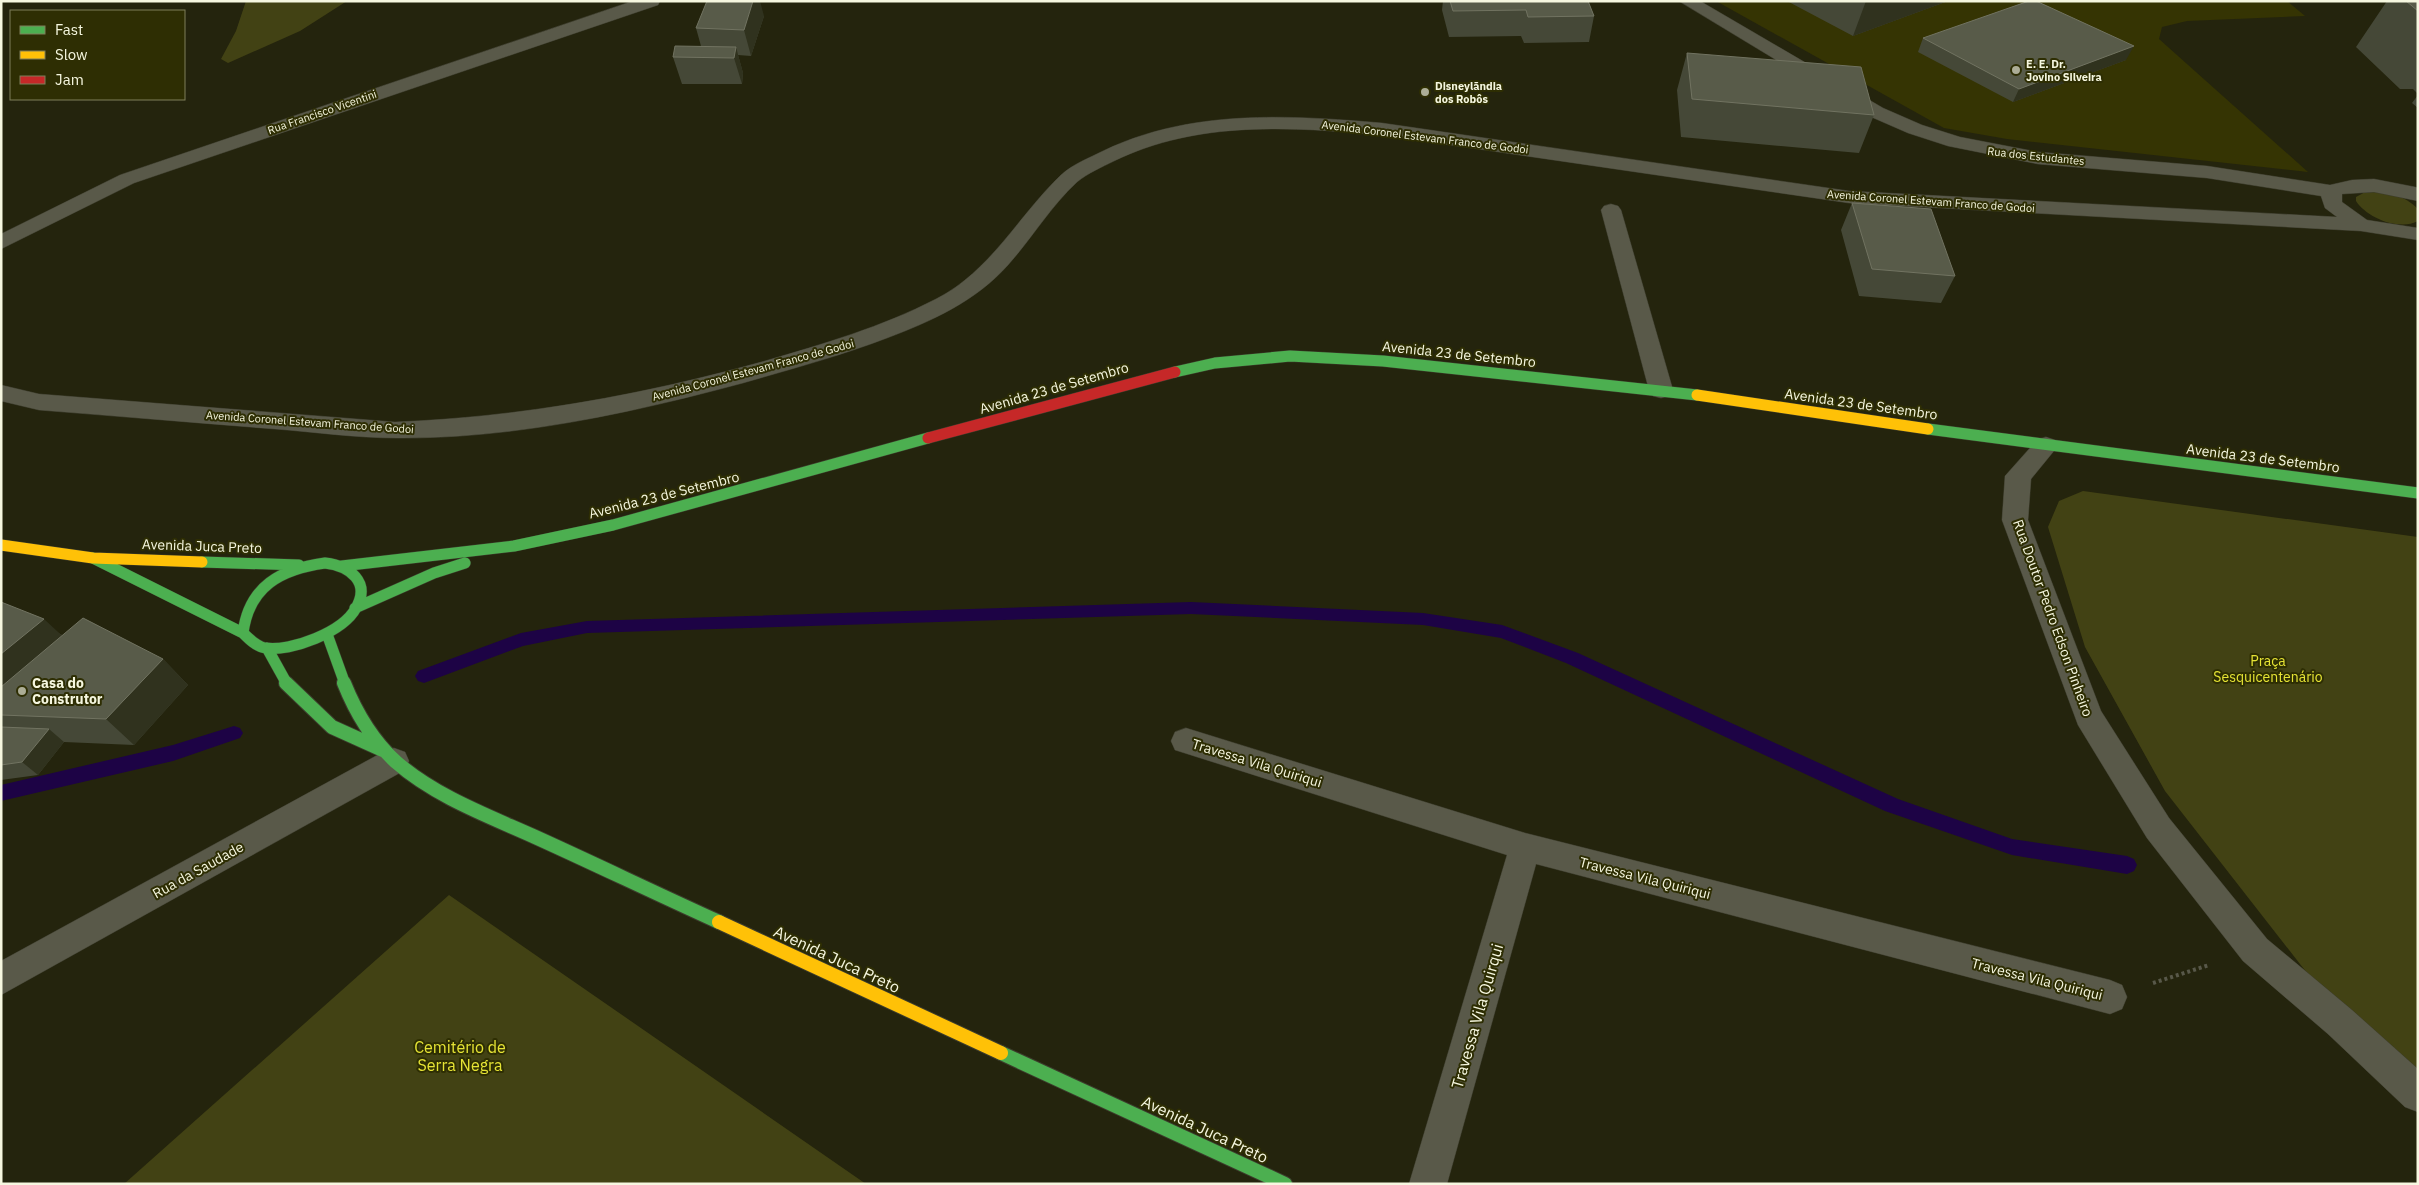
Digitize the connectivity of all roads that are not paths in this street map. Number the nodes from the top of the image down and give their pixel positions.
1 (652, 1) edge
2 (1687, 1) edge
3 (2331, 191) junction
4 (2413, 192) edge
5 (1611, 210) dead end
6 (2361, 226) junction
7 (2418, 234) edge
8 (1, 243) edge
9 (1660, 390) junction
10 (1, 393) edge
11 (2046, 446) junction
12 (2418, 493) edge
13 (1, 545) edge
14 (514, 546) junction
15 (93, 558) junction
16 (310, 565) junction
17 (342, 566) junction
18 (355, 608) junction
19 (243, 634) junction
20 (327, 634) junction
21 (267, 648) junction
22 (1186, 741) dead end
23 (389, 755) junction
24 (1525, 848) junction
25 (1, 979) edge
26 (2110, 998) road end
27 (2418, 1094) edge
28 (1285, 1184) edge
29 (1428, 1184) edge

1 - 8 street, Rua Francisco Vicentini
2 - 3 street, Rua dos Estudantes
3 - 4 street
3 - 6 street
5 - 9 street
6 - 7 street, Avenida Coronel Estevam Franco de Godoi
6 - 10 street, Avenida Coronel Estevam Franco de Godoi
9 - 11 street, Avenida 23 de Setembro
9 - 14 street, Avenida 23 de Setembro
11 - 12 street, Avenida 23 de Setembro
11 - 27 street, Rua Doutor Pedro Edson Pinheiro
13 - 15 street, Avenida Juca Preto
14 - 17 street, Avenida 23 de Setembro
14 - 18 street, Avenida 23 de Setembro
15 - 16 street, Avenida Juca Preto
15 - 19 street, Avenida Juca Preto
16 - 17 street
16 - 19 street
17 - 18 street
18 - 20 street
19 - 21 street
20 - 21 street
20 - 23 street, Avenida Juca Preto
21 - 23 street, Avenida Juca Preto
22 - 24 street, Travessa Vila Quiriqui
23 - 25 street, Rua da Saudade
23 - 28 street, Avenida Juca Preto
24 - 26 street, Travessa Vila Quiriqui
24 - 29 street, Travessa Vila Quirqui

